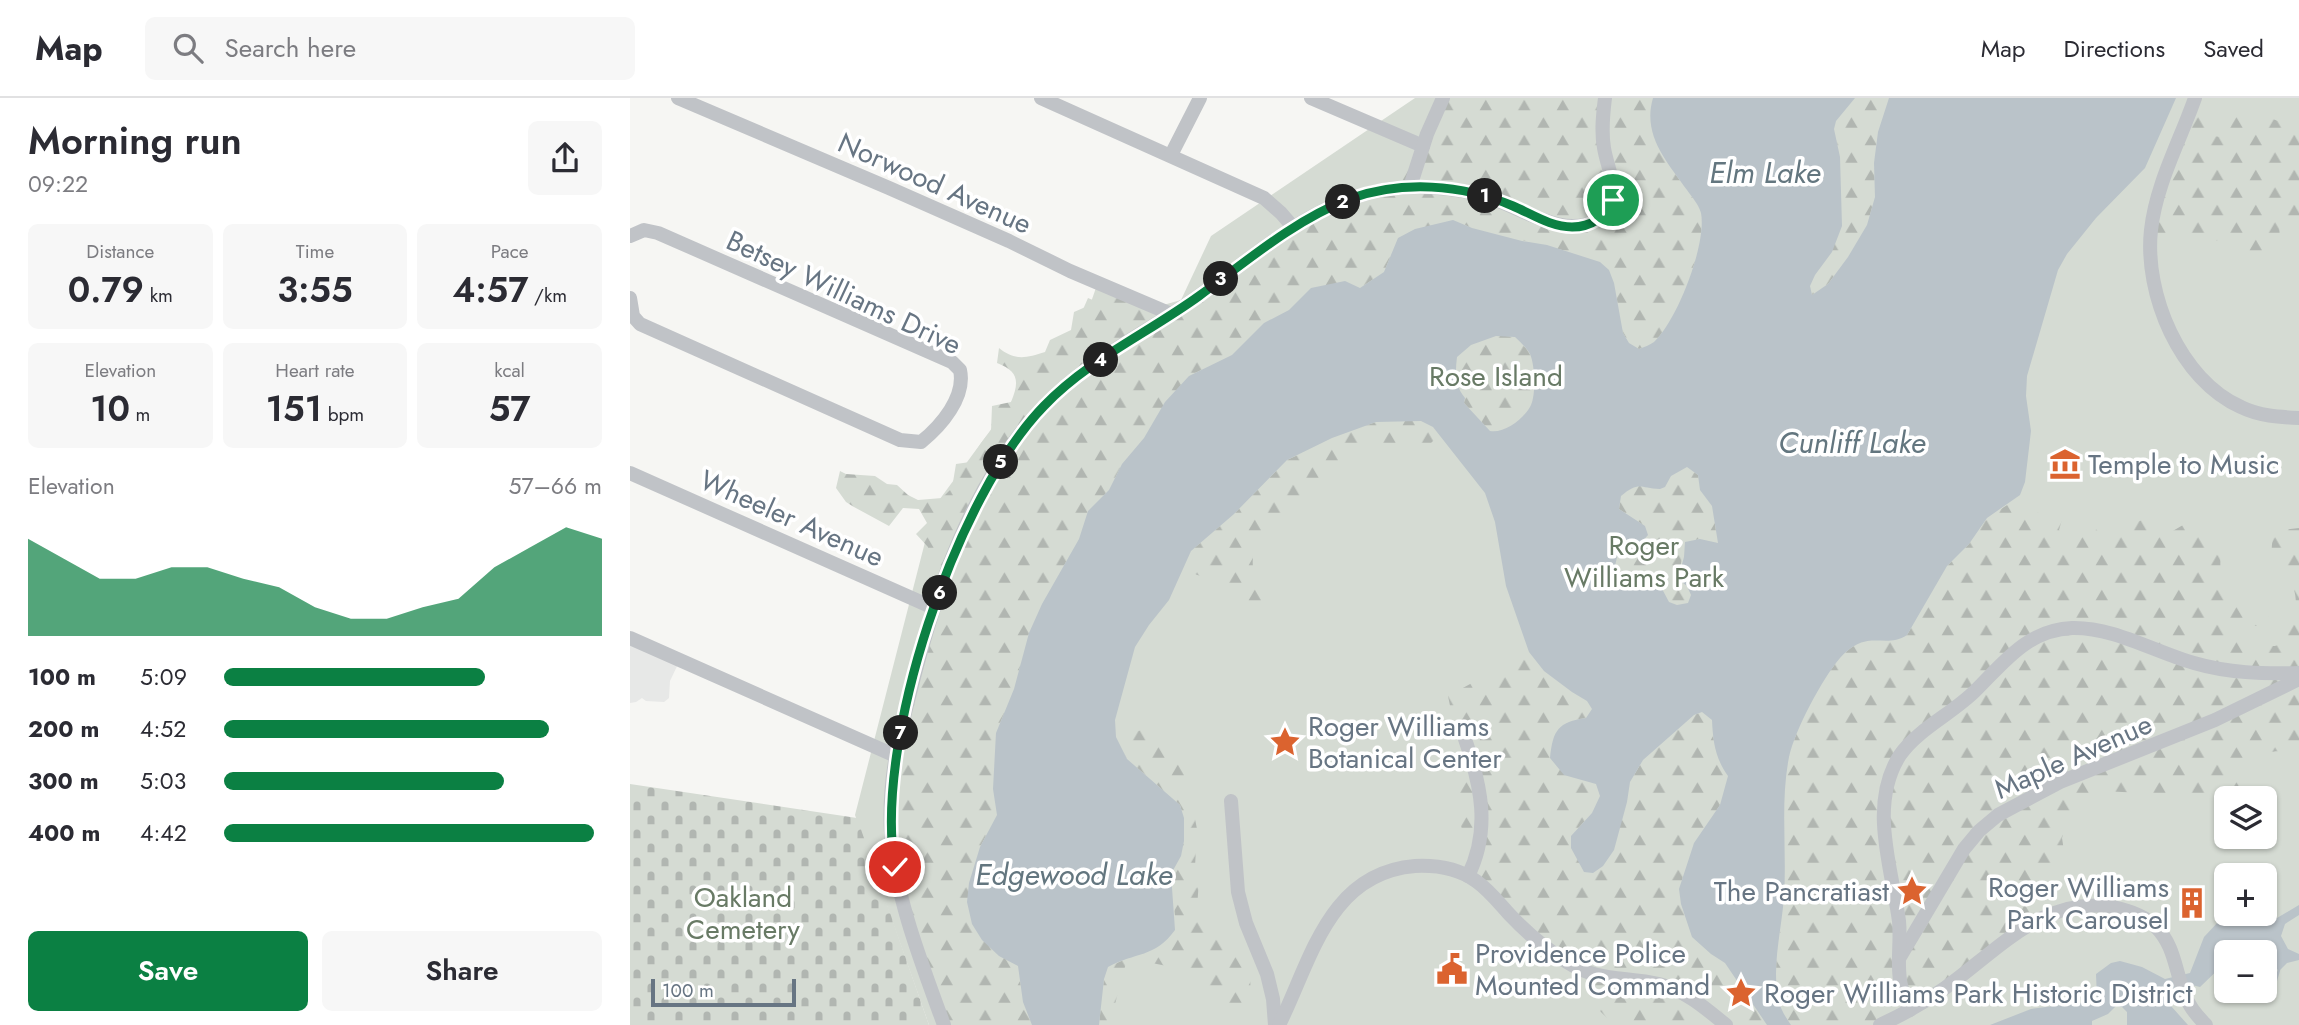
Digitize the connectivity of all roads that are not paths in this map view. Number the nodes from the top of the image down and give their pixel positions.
1 (678, 98) edge
2 (1041, 98) edge
3 (1199, 98) edge
4 (1311, 98) edge
5 (1443, 98) edge
6 (1605, 98) edge
7 (2195, 98) edge
8 (1423, 146) junction
9 (1171, 155) junction
10 (1410, 187) junction
11 (1293, 228) junction
12 (630, 236) edge
13 (630, 298) edge
14 (1171, 314) junction
15 (2299, 418) edge
16 (630, 473) edge
17 (934, 608) junction
18 (630, 638) edge
19 (2299, 673) edge
20 (2299, 679) edge
21 (1465, 739) dead end
22 (896, 756) junction
23 (1231, 801) dead end
24 (1468, 876) junction
25 (1899, 958) junction
26 (1910, 1010) junction
27 (944, 1025) edge
28 (1277, 1025) edge
29 (1726, 1025) edge
30 (1880, 1025) edge
31 (2206, 1025) edge

1 - 14 street, Norwood Avenue
2 - 9 street
3 - 9 street
4 - 8 street
5 - 8 street
6 - 10 street
7 - 15 street
8 - 10 street
9 - 11 street
10 - 11 street
11 - 14 street
12 - 13 street, Betsey Williams Drive
14 - 17 street
16 - 17 street, Wheeler Avenue
17 - 22 street
18 - 22 street
19 - 25 street
20 - 25 street, Maple Avenue
21 - 24 street
22 - 27 street
23 - 28 street
24 - 28 street
24 - 29 street
25 - 26 street
26 - 30 street
26 - 31 street

